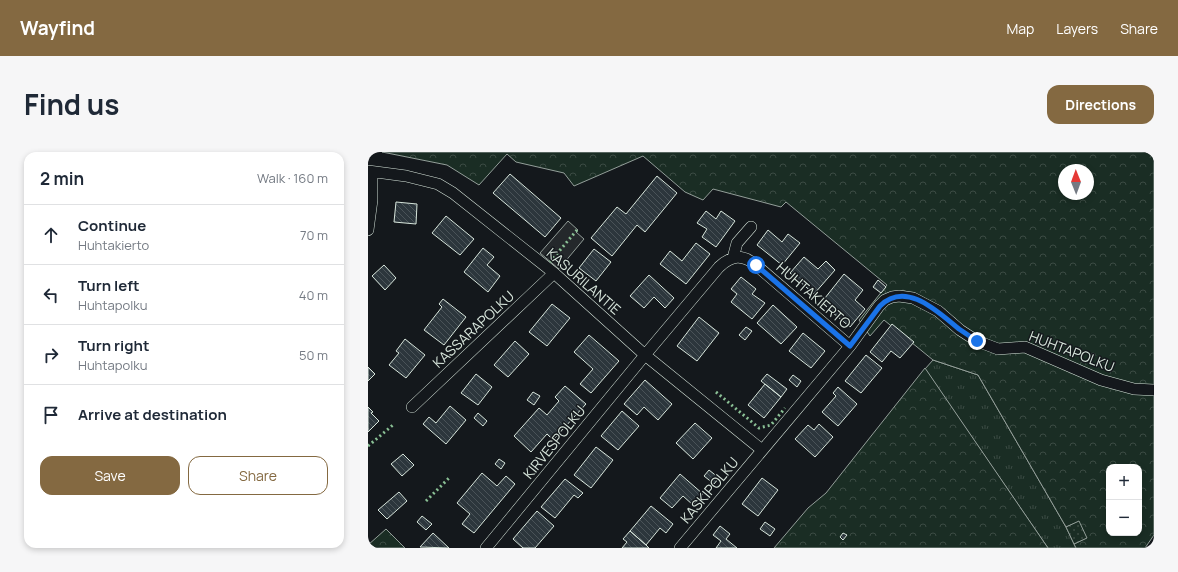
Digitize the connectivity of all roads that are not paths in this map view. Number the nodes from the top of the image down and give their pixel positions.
1 (370, 171) edge
2 (751, 227) dead end
3 (368, 230) edge
4 (733, 258) junction
5 (554, 273) junction
6 (850, 346) junction
7 (645, 354) junction
8 (1154, 390) edge
9 (412, 407) dead end
10 (762, 450) junction
11 (486, 548) edge
12 (680, 548) edge

1 - 3 street
1 - 5 street, KASURILANTIE
2 - 4 street
4 - 6 street, HUHTAKIERTO
4 - 7 street
5 - 7 street, KASURILANTIE
5 - 9 street, KASSARAPOLKU
6 - 8 street, HUHTAPOLKU
6 - 10 street, HUHTAKIERTO
7 - 10 street, KASURILANTIE
7 - 11 street, KIRVESPOLKU
10 - 12 street, KASKIPOLKU

